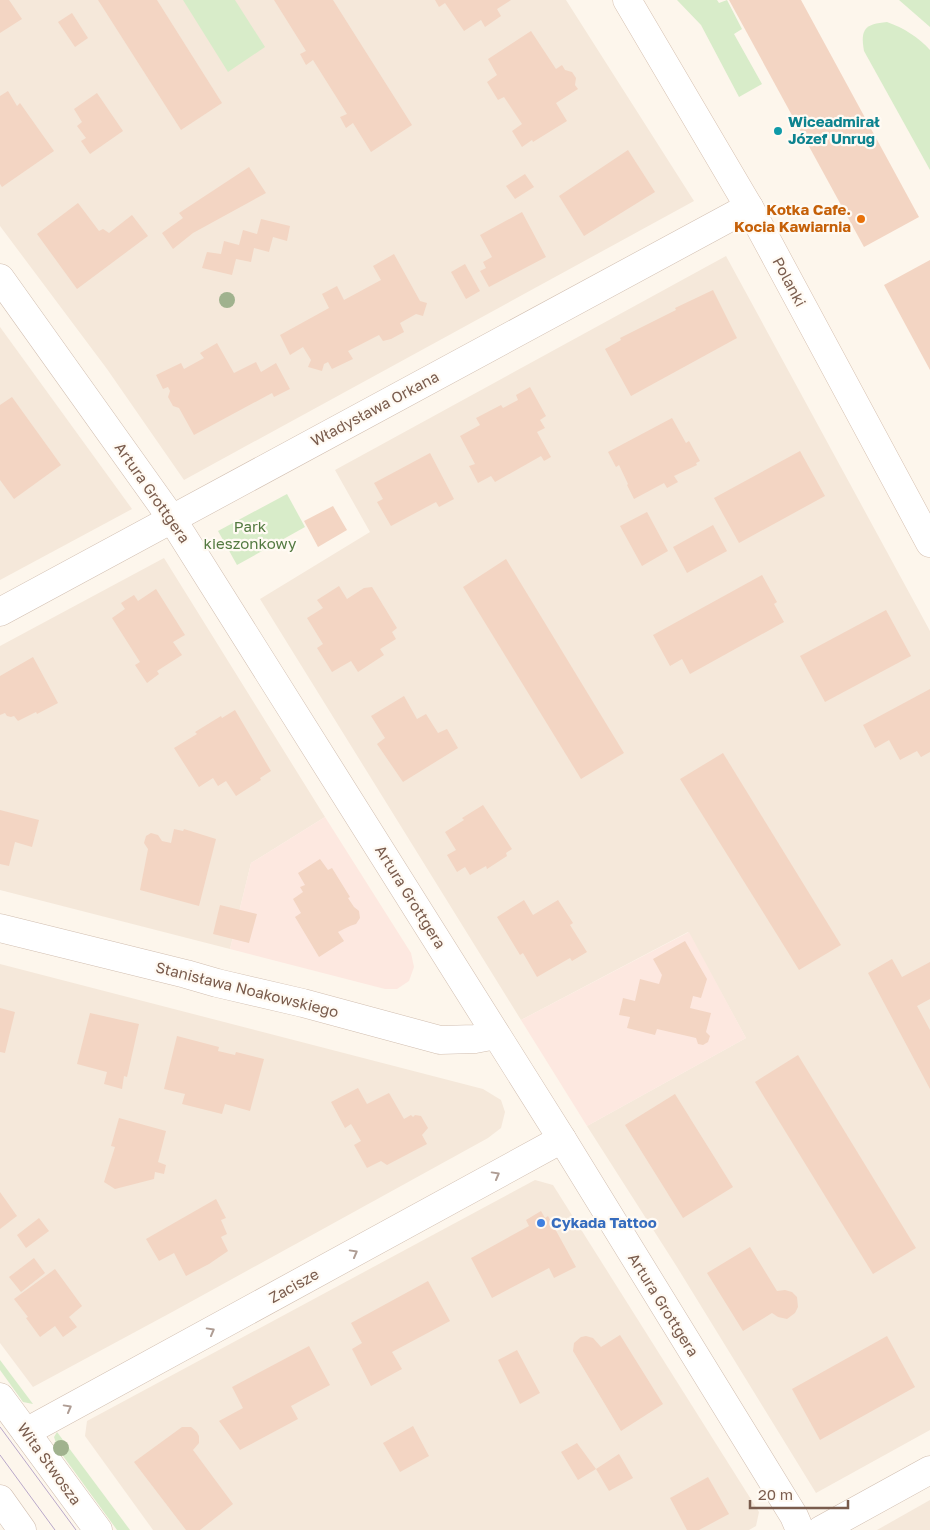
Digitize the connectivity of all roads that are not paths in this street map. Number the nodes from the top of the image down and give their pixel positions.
1 (627, 0) edge
2 (749, 208) junction
3 (0, 278) edge
4 (172, 519) junction
5 (930, 543) edge
6 (0, 612) edge
7 (0, 928) edge
8 (496, 1035) junction
9 (562, 1140) junction
10 (0, 1397) edge
11 (26, 1432) junction
12 (930, 1470) edge
13 (0, 1499) edge
14 (22, 1530) edge
15 (98, 1530) edge
16 (800, 1530) edge
17 (821, 1530) edge

1 - 2 street, Polanki
2 - 4 street, Władysława Orkana
2 - 5 street, Polanki
3 - 4 street, Artura Grottgera
4 - 6 street, Władysława Orkana
4 - 8 street, Artura Grottgera
7 - 8 street, Stanisława Noakowskiego
8 - 9 street, Artura Grottgera
11 -> 9 street, Zacisze
9 - 16 street, Artura Grottgera
10 - 11 street, Wita Stwosza
11 - 15 street, Wita Stwosza
12 - 17 street
13 - 14 street

